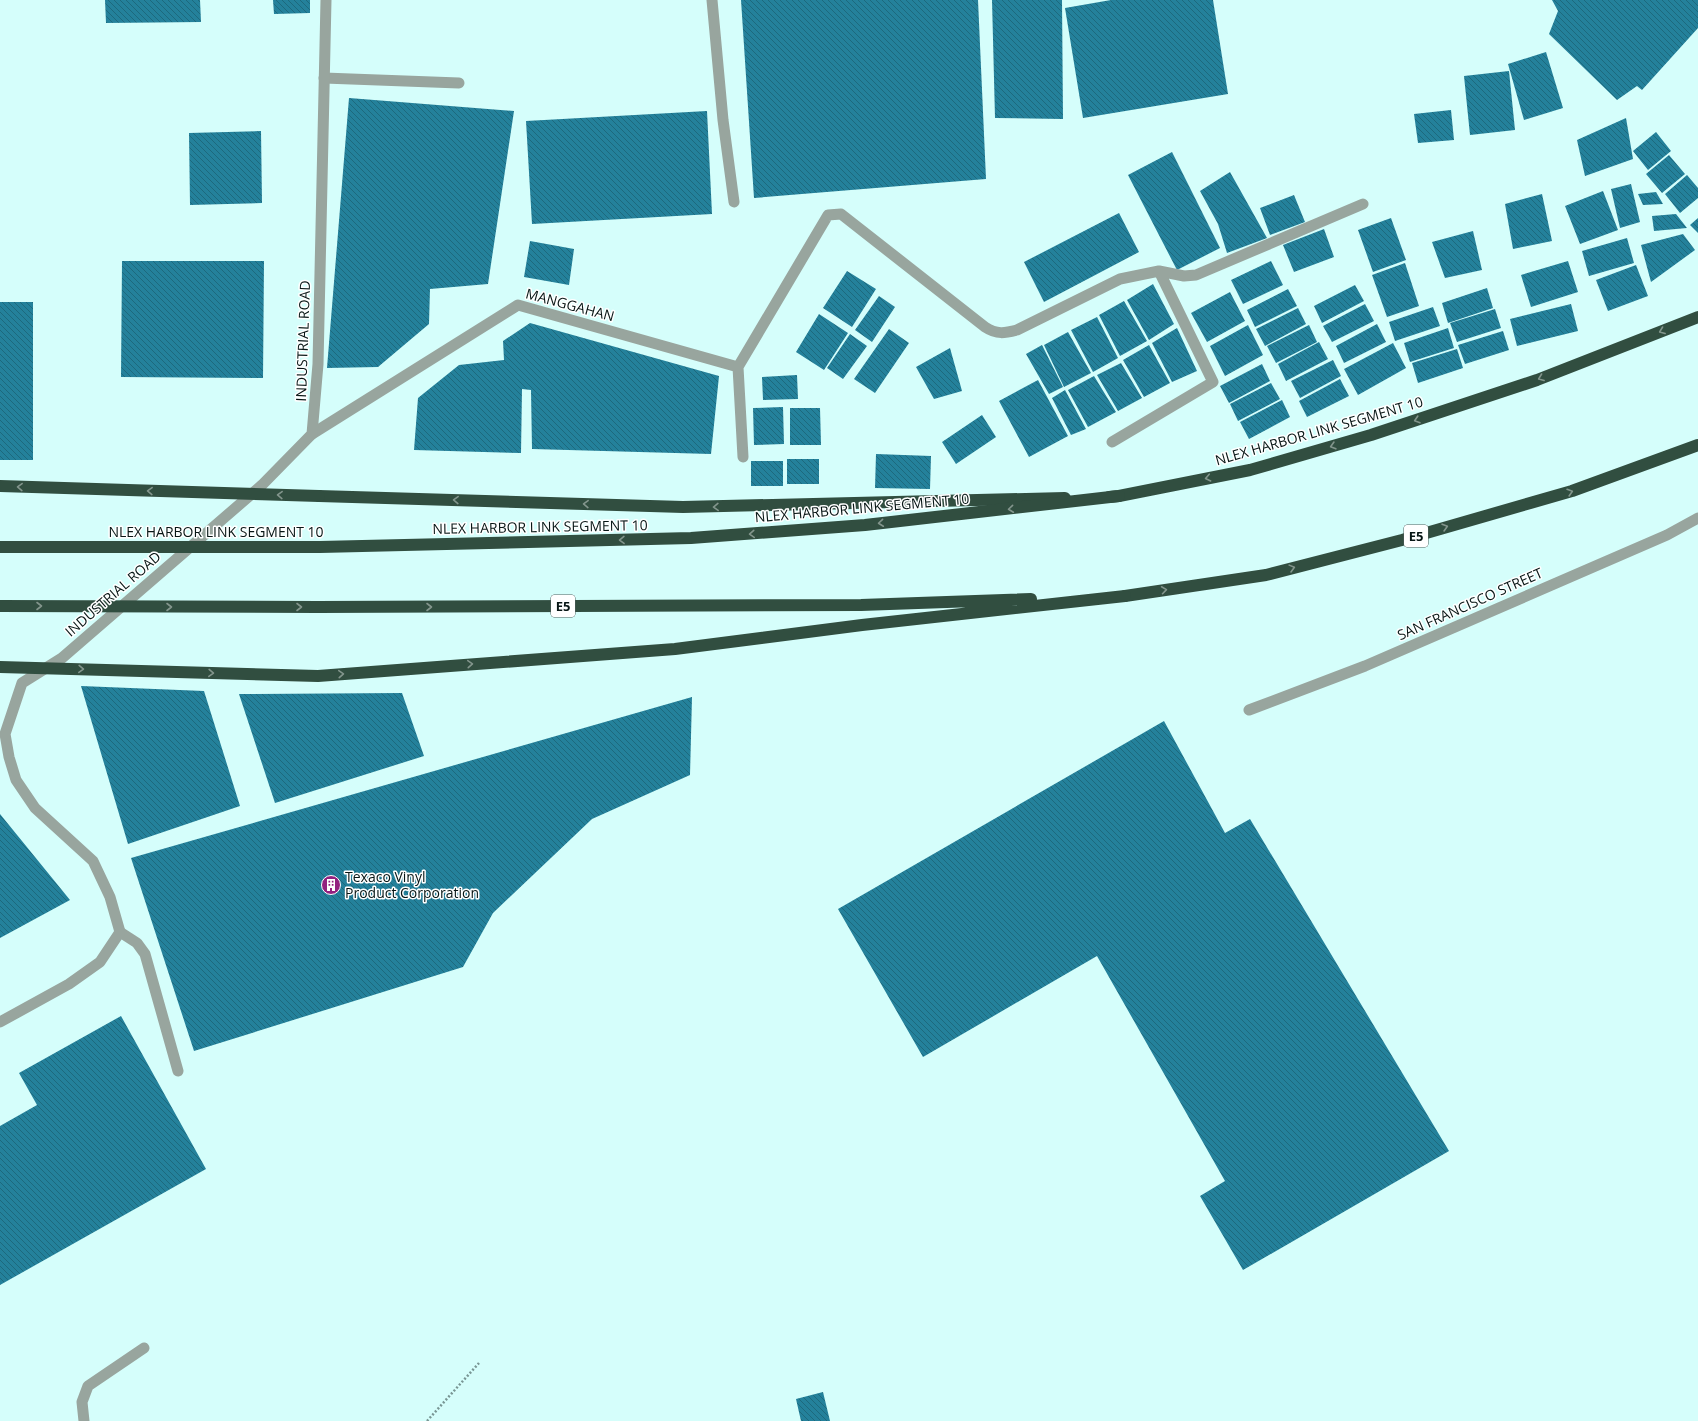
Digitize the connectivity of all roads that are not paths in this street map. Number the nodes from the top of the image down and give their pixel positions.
1 (326, 0) edge
2 (712, 0) edge
3 (324, 78) junction
4 (460, 83) dead end
5 (734, 202) dead end
6 (1363, 204) dead end
7 (1159, 271) junction
8 (1698, 317) edge
9 (738, 367) junction
10 (312, 434) junction
11 (1112, 442) dead end
12 (1698, 444) edge
13 (743, 457) dead end
14 (0, 486) edge
15 (1119, 496) junction
16 (1698, 518) edge
17 (0, 547) edge
18 (1126, 596) junction
19 (0, 606) edge
20 (0, 667) edge
21 (1249, 710) dead end
22 (120, 932) junction
23 (0, 1022) edge
24 (178, 1071) dead end
25 (144, 1348) dead end
26 (84, 1421) edge

1 - 3 street, INDUSTRIAL ROAD
2 - 5 street
3 - 4 street
3 - 10 street, INDUSTRIAL ROAD
6 - 7 street
7 - 9 street
7 - 11 street
8 -> 15 highway, NLEX HARBOR LINK SEGMENT 10
9 - 10 street, MANGGAHAN
9 - 13 street
10 - 22 street, INDUSTRIAL ROAD
18 -> 12 highway, E5
15 -> 14 highway, bridge
15 -> 17 highway, NLEX HARBOR LINK SEGMENT 10, bridge
16 - 21 street, SAN FRANCISCO STREET
19 -> 18 highway, E5, bridge
20 -> 18 highway, bridge
22 - 23 street
22 - 24 street
25 - 26 street

